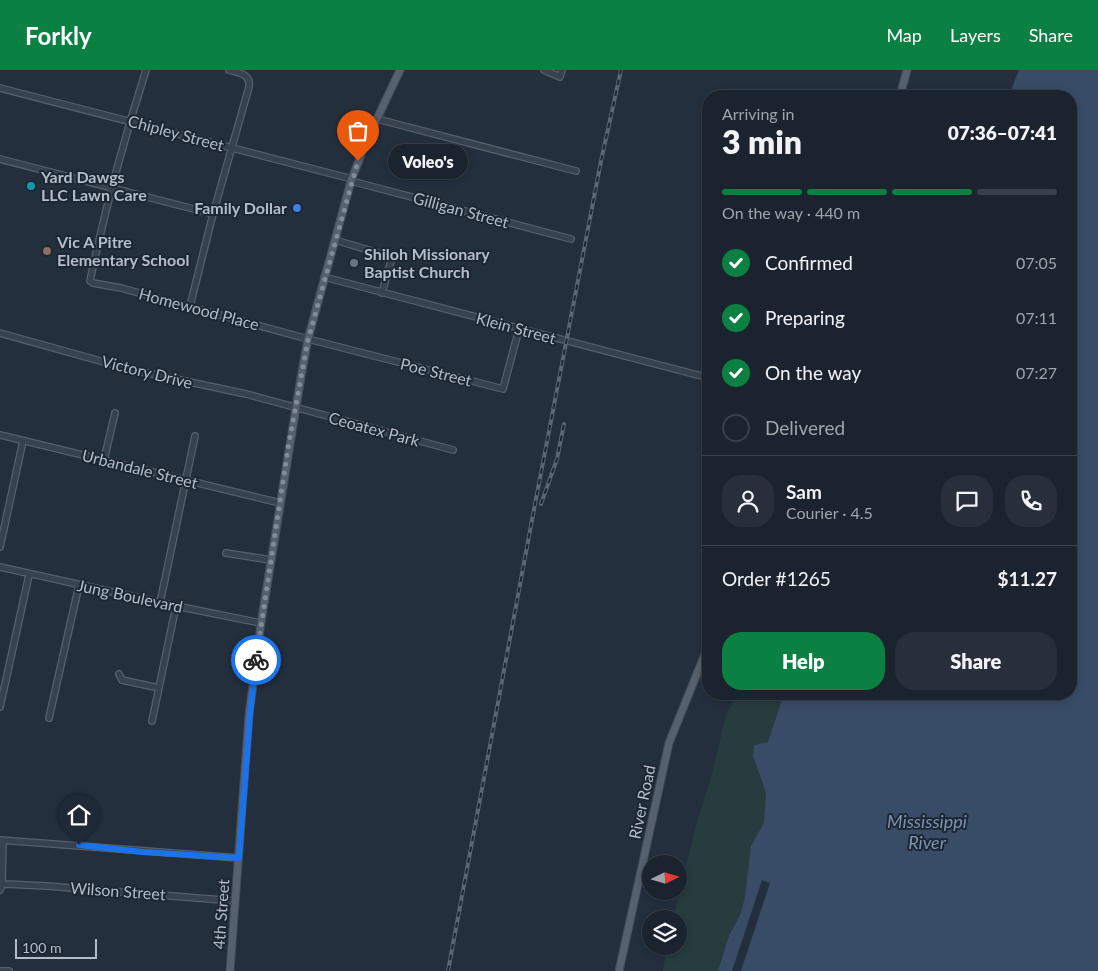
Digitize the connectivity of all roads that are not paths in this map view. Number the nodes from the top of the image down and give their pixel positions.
1 (146, 70) edge
2 (229, 70) edge
3 (400, 70) edge
4 (544, 70) edge
5 (562, 70) edge
6 (907, 70) edge
7 (0, 88) edge
8 (902, 90) edge
9 (377, 118) junction
10 (129, 121) junction
11 (231, 148) junction
12 (0, 159) edge
13 (576, 171) dead end
14 (352, 180) junction
15 (112, 188) junction
16 (213, 214) junction
17 (571, 239) dead end
18 (335, 240) junction
19 (324, 277) junction
20 (382, 293) junction
21 (190, 306) junction
22 (519, 329) junction
23 (0, 333) edge
24 (308, 340) junction
25 (702, 376) edge
26 (295, 408) junction
27 (115, 413) dead end
28 (0, 435) edge
29 (195, 436) dead end
30 (23, 441) junction
31 (453, 450) dead end
32 (104, 460) junction
33 (185, 480) junction
34 (280, 504) junction
35 (0, 547) edge
36 (226, 553) dead end
37 (271, 560) junction
38 (0, 567) edge
39 (29, 575) junction
40 (79, 585) junction
41 (160, 603) junction
42 (176, 606) junction
43 (261, 623) junction
44 (702, 661) edge
45 (119, 674) dead end
46 (159, 688) junction
47 (0, 707) edge
48 (49, 718) dead end
49 (152, 721) dead end
50 (1, 840) edge
51 (239, 858) junction
52 (1, 866) edge
53 (1, 888) edge
54 (235, 901) junction
55 (0, 970) edge
56 (9, 971) edge
57 (230, 971) edge
58 (619, 971) edge

1 - 10 street
2 - 11 street
3 - 9 main road, 4th Street
4 - 5 street
6 - 8 main road
7 - 10 street, Chipley Street
9 - 13 street
9 - 14 main road, 4th Street
10 - 11 street, Chipley Street
10 - 15 street
11 - 14 street, Chipley Street
11 - 16 street
12 - 15 street
14 - 17 street, Gilligan Street
14 - 18 main road, 4th Street
15 - 16 street
15 - 21 street, Homewood Place
16 - 21 street
18 - 19 main road, 4th Street
18 - 20 street
19 - 20 street, Klein Street
19 - 24 main road, 4th Street
20 - 22 street, Klein Street
21 - 24 street, Homewood Place
22 - 24 street, Poe Street
22 - 25 street, Klein Street
23 - 26 street, Victory Drive
24 - 26 main road, 4th Street
26 - 31 street, Ceoatex Park
26 - 34 main road, 4th Street
27 - 32 street
28 - 30 street, Urbandale Street
29 - 33 street
30 - 32 street, Urbandale Street
30 - 35 street
32 - 33 street, Urbandale Street
33 - 34 street, Urbandale Street
33 - 41 street
34 - 37 main road, 4th Street
36 - 37 street
37 - 43 main road, 4th Street
38 - 39 street, Jung Boulevard
39 - 40 street, Jung Boulevard
39 - 47 street
40 - 41 street, Jung Boulevard
40 - 48 street
41 - 42 street, Jung Boulevard
42 - 43 street, Jung Boulevard
42 - 46 street
43 - 51 main road, 4th Street
44 - 58 main road, River Road
45 - 46 street
46 - 49 street
50 - 51 street
50 - 52 street
51 - 54 main road, 4th Street
52 - 53 street
53 - 54 street, Wilson Street
54 - 57 main road, 4th Street
55 - 56 street

